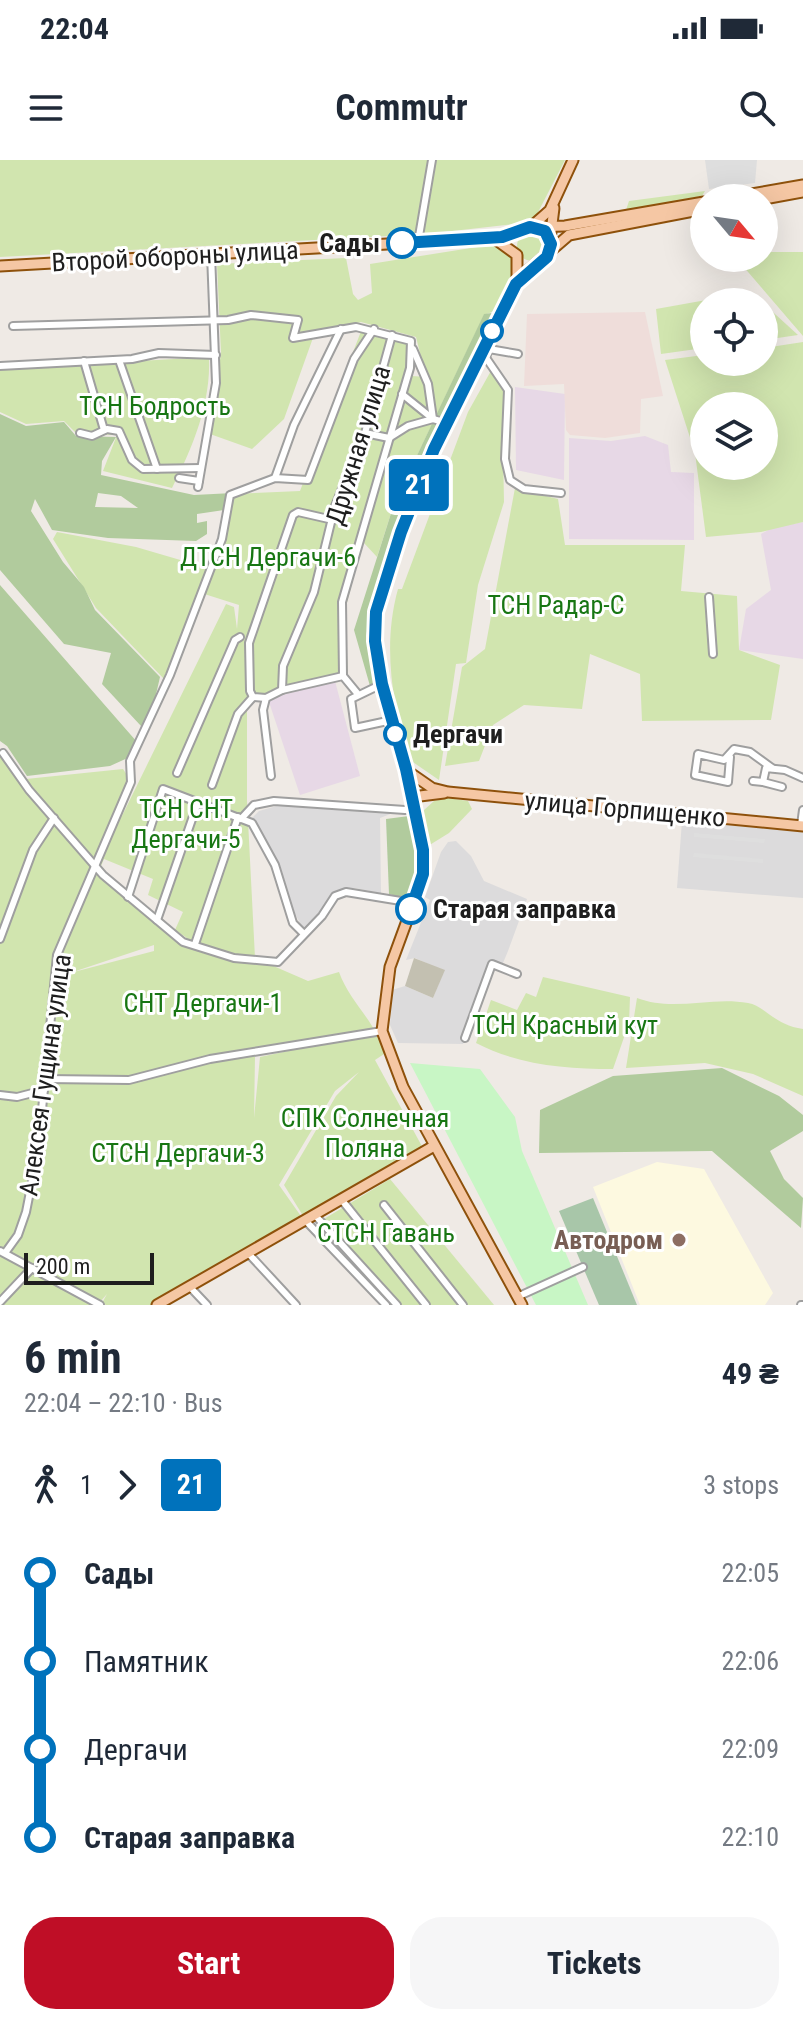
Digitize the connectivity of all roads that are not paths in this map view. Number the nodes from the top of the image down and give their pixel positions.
1 (432, 160) edge
2 (573, 160) edge
3 (803, 185) edge
4 (778, 189) edge
5 (803, 192) edge
6 (778, 196) edge
7 (690, 204) edge
8 (554, 206) junction
9 (690, 212) edge
10 (565, 226) junction
11 (551, 227) junction
12 (530, 228) junction
13 (493, 238) junction
14 (418, 242) junction
15 (550, 246) junction
16 (211, 254) junction
17 (517, 255) junction
18 (537, 263) junction
19 (0, 266) edge
20 (516, 284) junction
21 (213, 319) junction
22 (13, 326) dead end
23 (341, 329) junction
24 (374, 329) junction
25 (392, 335) junction
26 (412, 346) junction
27 (484, 354) junction
28 (518, 354) dead end
29 (216, 355) junction
30 (119, 360) junction
31 (84, 361) junction
32 (0, 366) edge
33 (402, 394) junction
34 (433, 419) junction
35 (447, 423) junction
36 (104, 430) junction
37 (80, 433) dead end
38 (365, 433) junction
39 (389, 438) junction
40 (201, 468) junction
41 (157, 469) junction
42 (179, 478) dead end
43 (275, 478) junction
44 (561, 493) dead end
45 (333, 520) junction
46 (709, 597) dead end
47 (240, 637) dead end
48 (713, 654) dead end
49 (343, 676) junction
50 (382, 684) junction
51 (282, 690) junction
52 (357, 693) junction
53 (253, 697) junction
54 (266, 698) junction
55 (392, 720) junction
56 (3, 753) dead end
57 (730, 757) junction
58 (772, 768) junction
59 (406, 769) junction
60 (177, 773) dead end
61 (271, 776) dead end
62 (803, 778) edge
63 (753, 781) dead end
64 (763, 782) junction
65 (212, 785) dead end
66 (782, 787) dead end
67 (429, 789) junction
68 (414, 794) junction
69 (198, 802) junction
70 (405, 810) dead end
71 (803, 810) edge
72 (54, 818) junction
73 (239, 818) junction
74 (417, 822) junction
75 (802, 826) edge
76 (97, 867) junction
77 (128, 897) junction
78 (413, 903) junction
79 (157, 920) junction
80 (304, 934) junction
81 (0, 939) edge
82 (195, 944) junction
83 (517, 974) dead end
84 (382, 1031) junction
85 (465, 1038) dead end
86 (46, 1079) junction
87 (44, 1090) junction
88 (0, 1095) edge
89 (434, 1146) junction
90 (341, 1199) junction
91 (384, 1205) dead end
92 (310, 1217) junction
93 (2, 1252) edge
94 (248, 1253) junction
95 (583, 1267) dead end
96 (32, 1268) junction
97 (190, 1287) junction
98 (520, 1301) edge
99 (0, 1302) edge
100 (100, 1305) edge
101 (157, 1305) edge
102 (207, 1305) edge
103 (296, 1305) edge
104 (386, 1305) edge
105 (397, 1305) edge
106 (426, 1305) edge
107 (463, 1305) edge

1 - 14 street
2 - 8 main road
3 - 4 main road
5 - 6 main road
7 - 10 main road, Второй обороны улица
8 - 10 main road
8 - 11 main road
8 - 12 main road
9 - 15 main road
10 - 11 main road, Второй обороны улица
11 - 12 main road, Второй обороны улица
11 - 15 main road
12 - 13 main road, Второй обороны улица
12 - 15 main road
12 - 17 main road
13 - 14 main road, Второй обороны улица
13 - 17 main road
14 - 16 main road, Второй обороны улица
15 - 18 main road
16 - 19 main road, Второй обороны улица
16 - 21 street
17 - 18 main road
17 - 20 main road
18 - 20 main road
20 - 27 main road
21 - 22 street
21 - 23 street
21 - 29 street
23 - 24 street
23 - 43 street
24 - 25 street
24 - 43 street
25 - 26 street
25 - 38 street, Дружная улица
26 - 33 street
26 - 34 street
27 - 28 street
27 - 35 main road
27 - 44 street
29 - 30 street
29 - 40 street
30 - 31 street
30 - 41 street
31 - 32 street
31 - 36 street
33 - 34 street
33 - 39 street
34 - 35 street
34 - 39 street
35 - 50 main road
36 - 37 street
36 - 41 street
38 - 39 street
38 - 45 street, Дружная улица
39 - 49 street
40 - 41 street
40 - 42 street
43 - 76 street, Алексея Гущина улица
45 - 51 street, Дружная улица
45 - 53 street
46 - 48 street
47 - 60 street
49 - 51 street
49 - 52 street
50 - 52 street
50 - 55 main road
51 - 54 street
52 - 55 street
53 - 54 street
53 - 65 street
54 - 61 street
55 - 59 main road
56 - 72 street
57 - 57 street
57 - 58 street
58 - 62 street
58 - 64 street
59 - 67 main road, улица Горпищенко
59 - 68 main road
63 - 64 street
64 - 66 street
67 - 68 main road, улица Горпищенко
67 - 74 main road
67 - 75 main road, улица Горпищенко
68 - 74 main road
69 - 73 street
69 - 77 street
69 - 79 street
70 - 73 street
71 - 75 street
72 - 76 street
72 - 81 street
73 - 80 street
73 - 82 street
74 - 78 main road
76 - 77 street
76 - 86 street, Алексея Гущина улица
77 - 79 street
78 - 80 street
78 - 84 main road
79 - 82 street
80 - 82 street
83 - 85 street
84 - 86 street
84 - 89 main road
86 - 87 street, Алексея Гущина улица
87 - 88 street
87 - 93 street, Алексея Гущина улица
89 - 90 main road
89 - 98 main road
90 - 92 main road
90 - 106 street
91 - 107 street
92 - 94 main road
92 - 104 street
92 - 105 street
93 - 96 street
94 - 97 main road
94 - 103 street
95 - 98 street
96 - 99 street
96 - 100 street
97 - 101 main road
97 - 102 street

